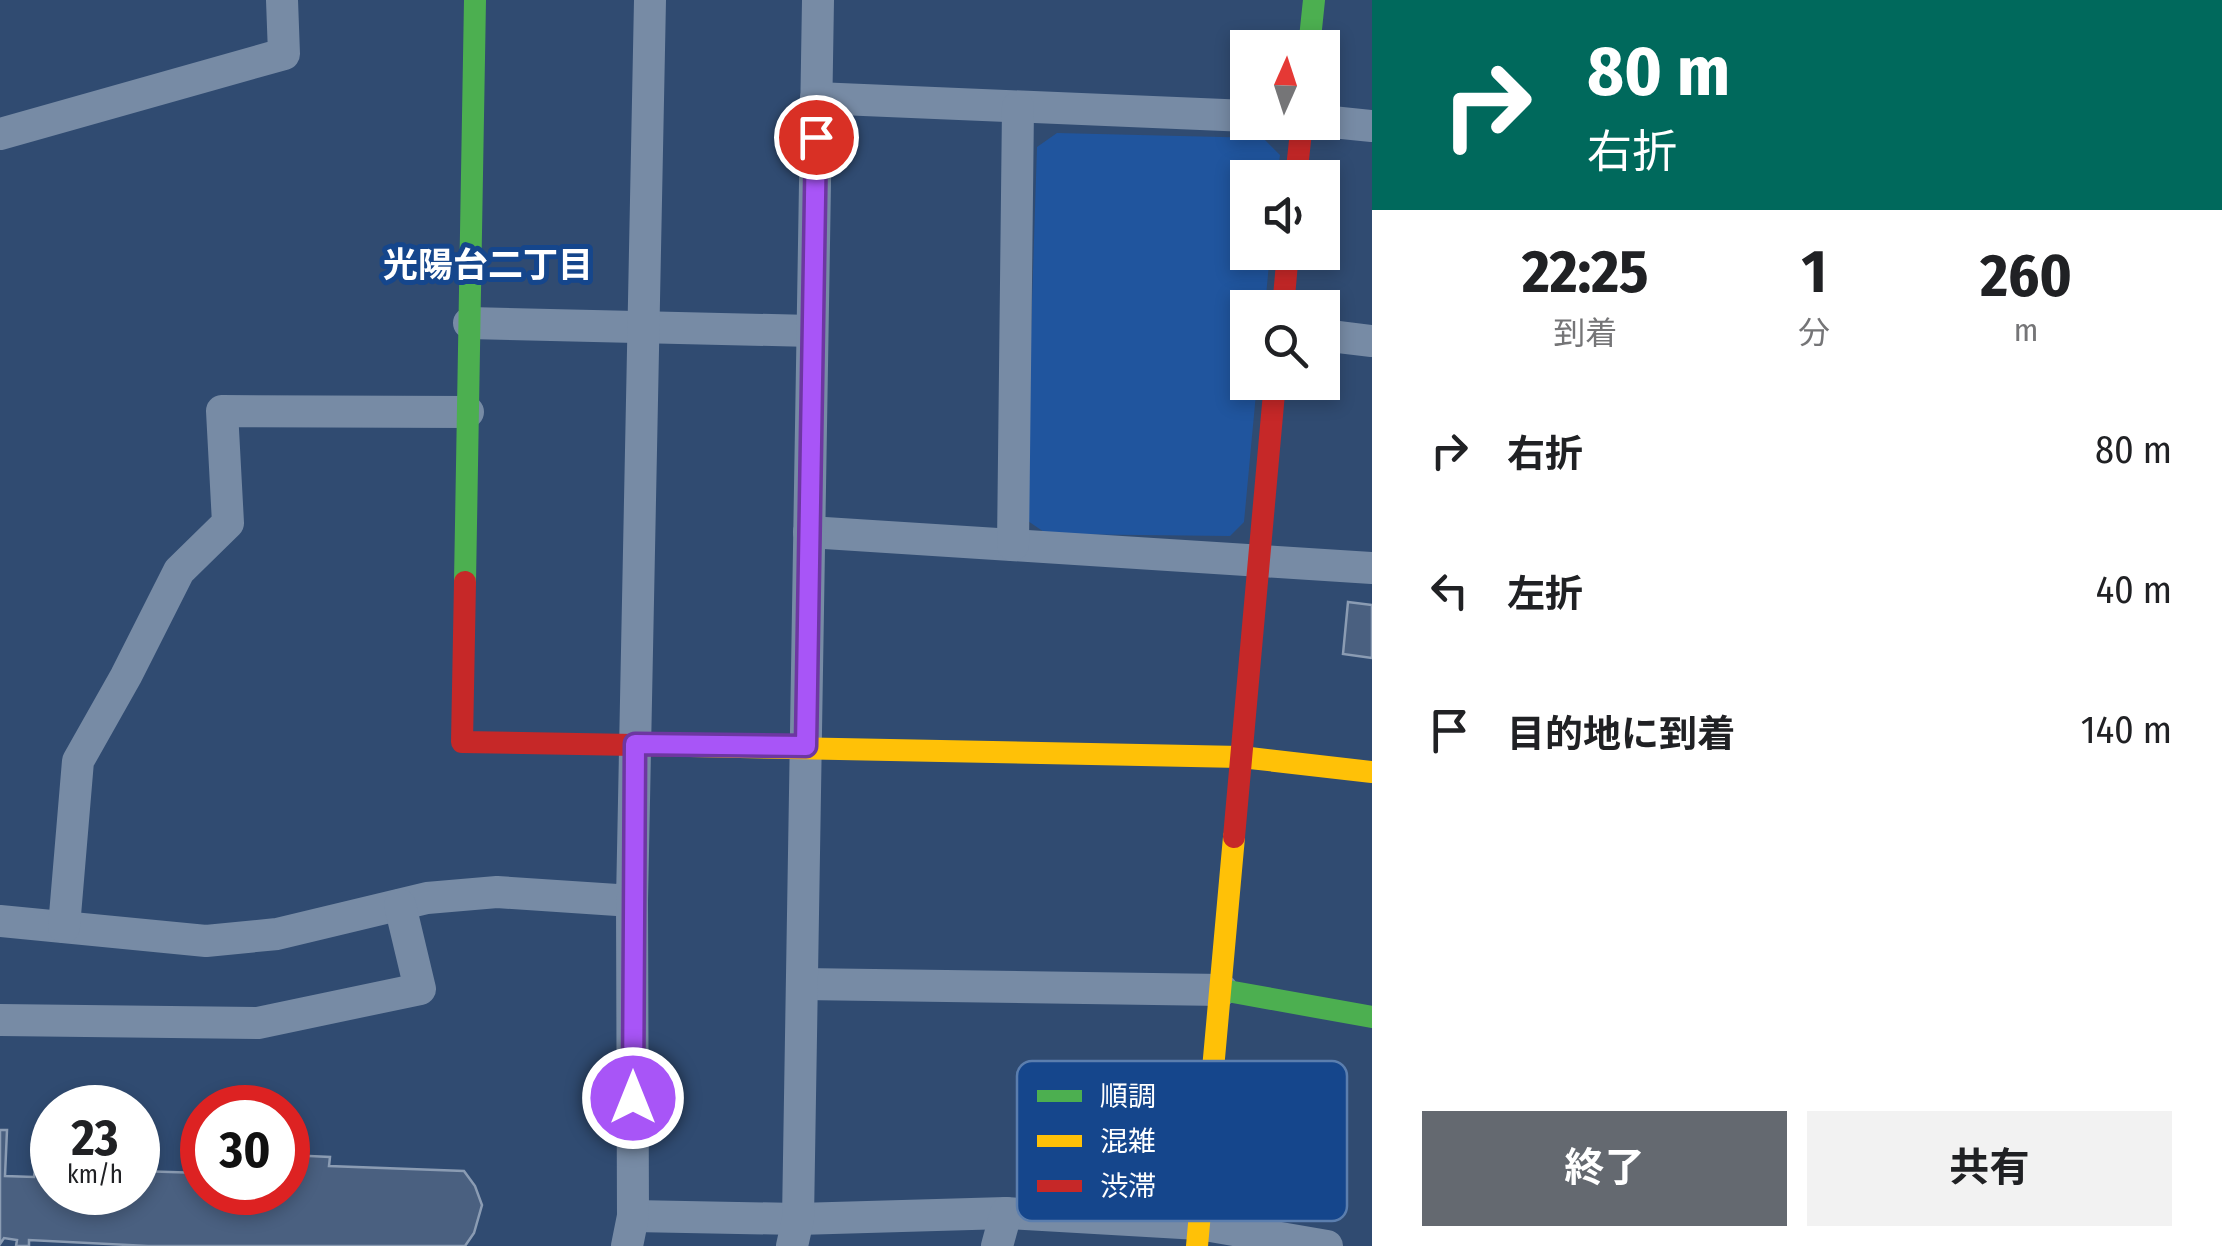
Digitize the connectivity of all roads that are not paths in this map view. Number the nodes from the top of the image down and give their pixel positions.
1 (282, 0) edge
2 (475, 0) edge
3 (650, 0) edge
4 (818, 0) edge
5 (1314, 0) edge
6 (1311, 30) edge
7 (816, 98) junction
8 (1018, 107) junction
9 (1230, 115) edge
10 (1340, 123) edge
11 (1372, 126) edge
12 (0, 134) edge
13 (469, 323) junction
14 (643, 327) junction
15 (812, 331) junction
16 (1340, 337) edge
17 (1372, 341) edge
18 (1273, 400) edge
19 (468, 412) junction
20 (810, 532) junction
21 (1013, 545) junction
22 (1258, 560) junction
23 (1372, 568) edge
24 (635, 744) junction
25 (806, 746) junction
26 (1241, 758) junction
27 (1372, 772) edge
28 (632, 901) junction
29 (400, 904) junction
30 (0, 921) edge
31 (64, 928) junction
32 (802, 984) junction
33 (1222, 990) junction
34 (1372, 1018) edge
35 (0, 1020) edge
36 (1215, 1061) edge
37 (1006, 1213) junction
38 (1017, 1214) edge
39 (1076, 1221) edge
40 (630, 1231) edge
41 (795, 1233) edge
42 (1198, 1235) edge
43 (998, 1246) edge
44 (1326, 1246) edge

1 - 12 street
2 - 13 street
3 - 14 street
4 - 7 street
5 - 6 street
7 - 8 street
7 - 15 street
8 - 9 street
8 - 21 street
10 - 11 street
13 - 14 street
13 - 19 street
14 - 15 street
14 - 24 street
15 - 20 street
16 - 17 street
18 - 22 street
19 - 24 street
19 - 31 street
20 - 21 street
20 - 25 street
21 - 22 street
22 - 23 street
22 - 26 street
24 - 25 street
24 - 28 street
25 - 26 street
25 - 32 street
26 - 27 street
26 - 33 street
28 - 29 street
28 - 40 street
29 - 31 street
29 - 35 street
30 - 31 street
32 - 33 street
32 - 41 street
33 - 34 street
33 - 36 street
37 - 38 street
37 - 41 street
37 - 43 street
39 - 42 street
40 - 41 street
42 - 44 street

